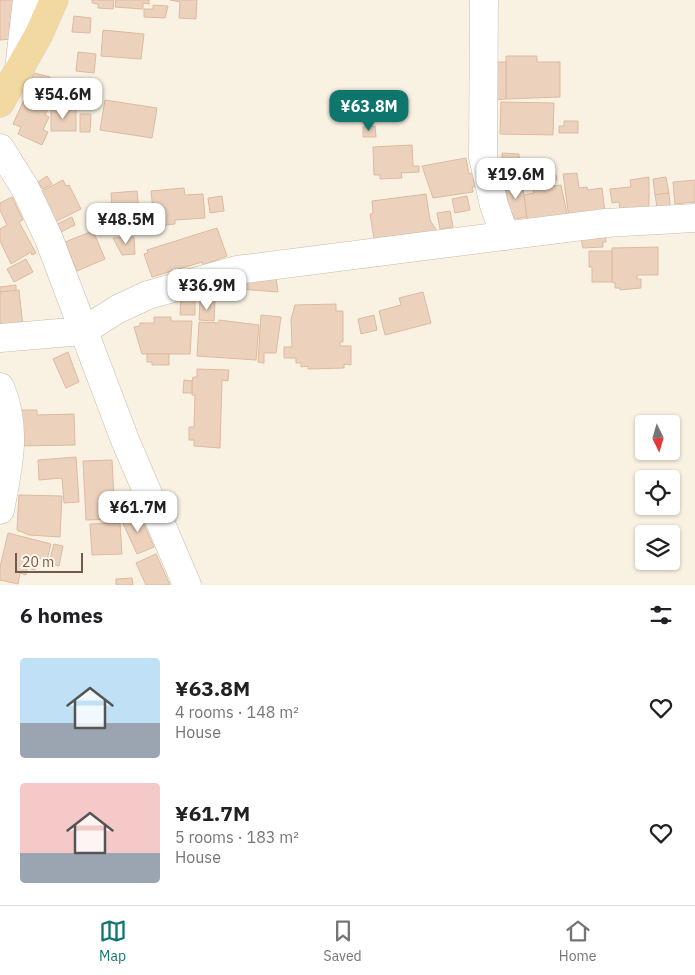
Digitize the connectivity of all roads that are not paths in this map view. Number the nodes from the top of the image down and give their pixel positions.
1 (27, 0) edge
2 (54, 0) edge
3 (484, 0) edge
4 (19, 69) junction
5 (0, 102) edge
6 (0, 148) edge
7 (695, 218) edge
8 (504, 236) junction
9 (83, 331) junction
10 (0, 338) edge
11 (0, 387) edge
12 (0, 510) edge
13 (187, 585) edge

1 - 4 street
2 - 4 main road
3 - 8 street
4 - 5 main road
6 - 9 street
7 - 8 street
8 - 9 street
9 - 10 street
9 - 13 street
11 - 12 street

